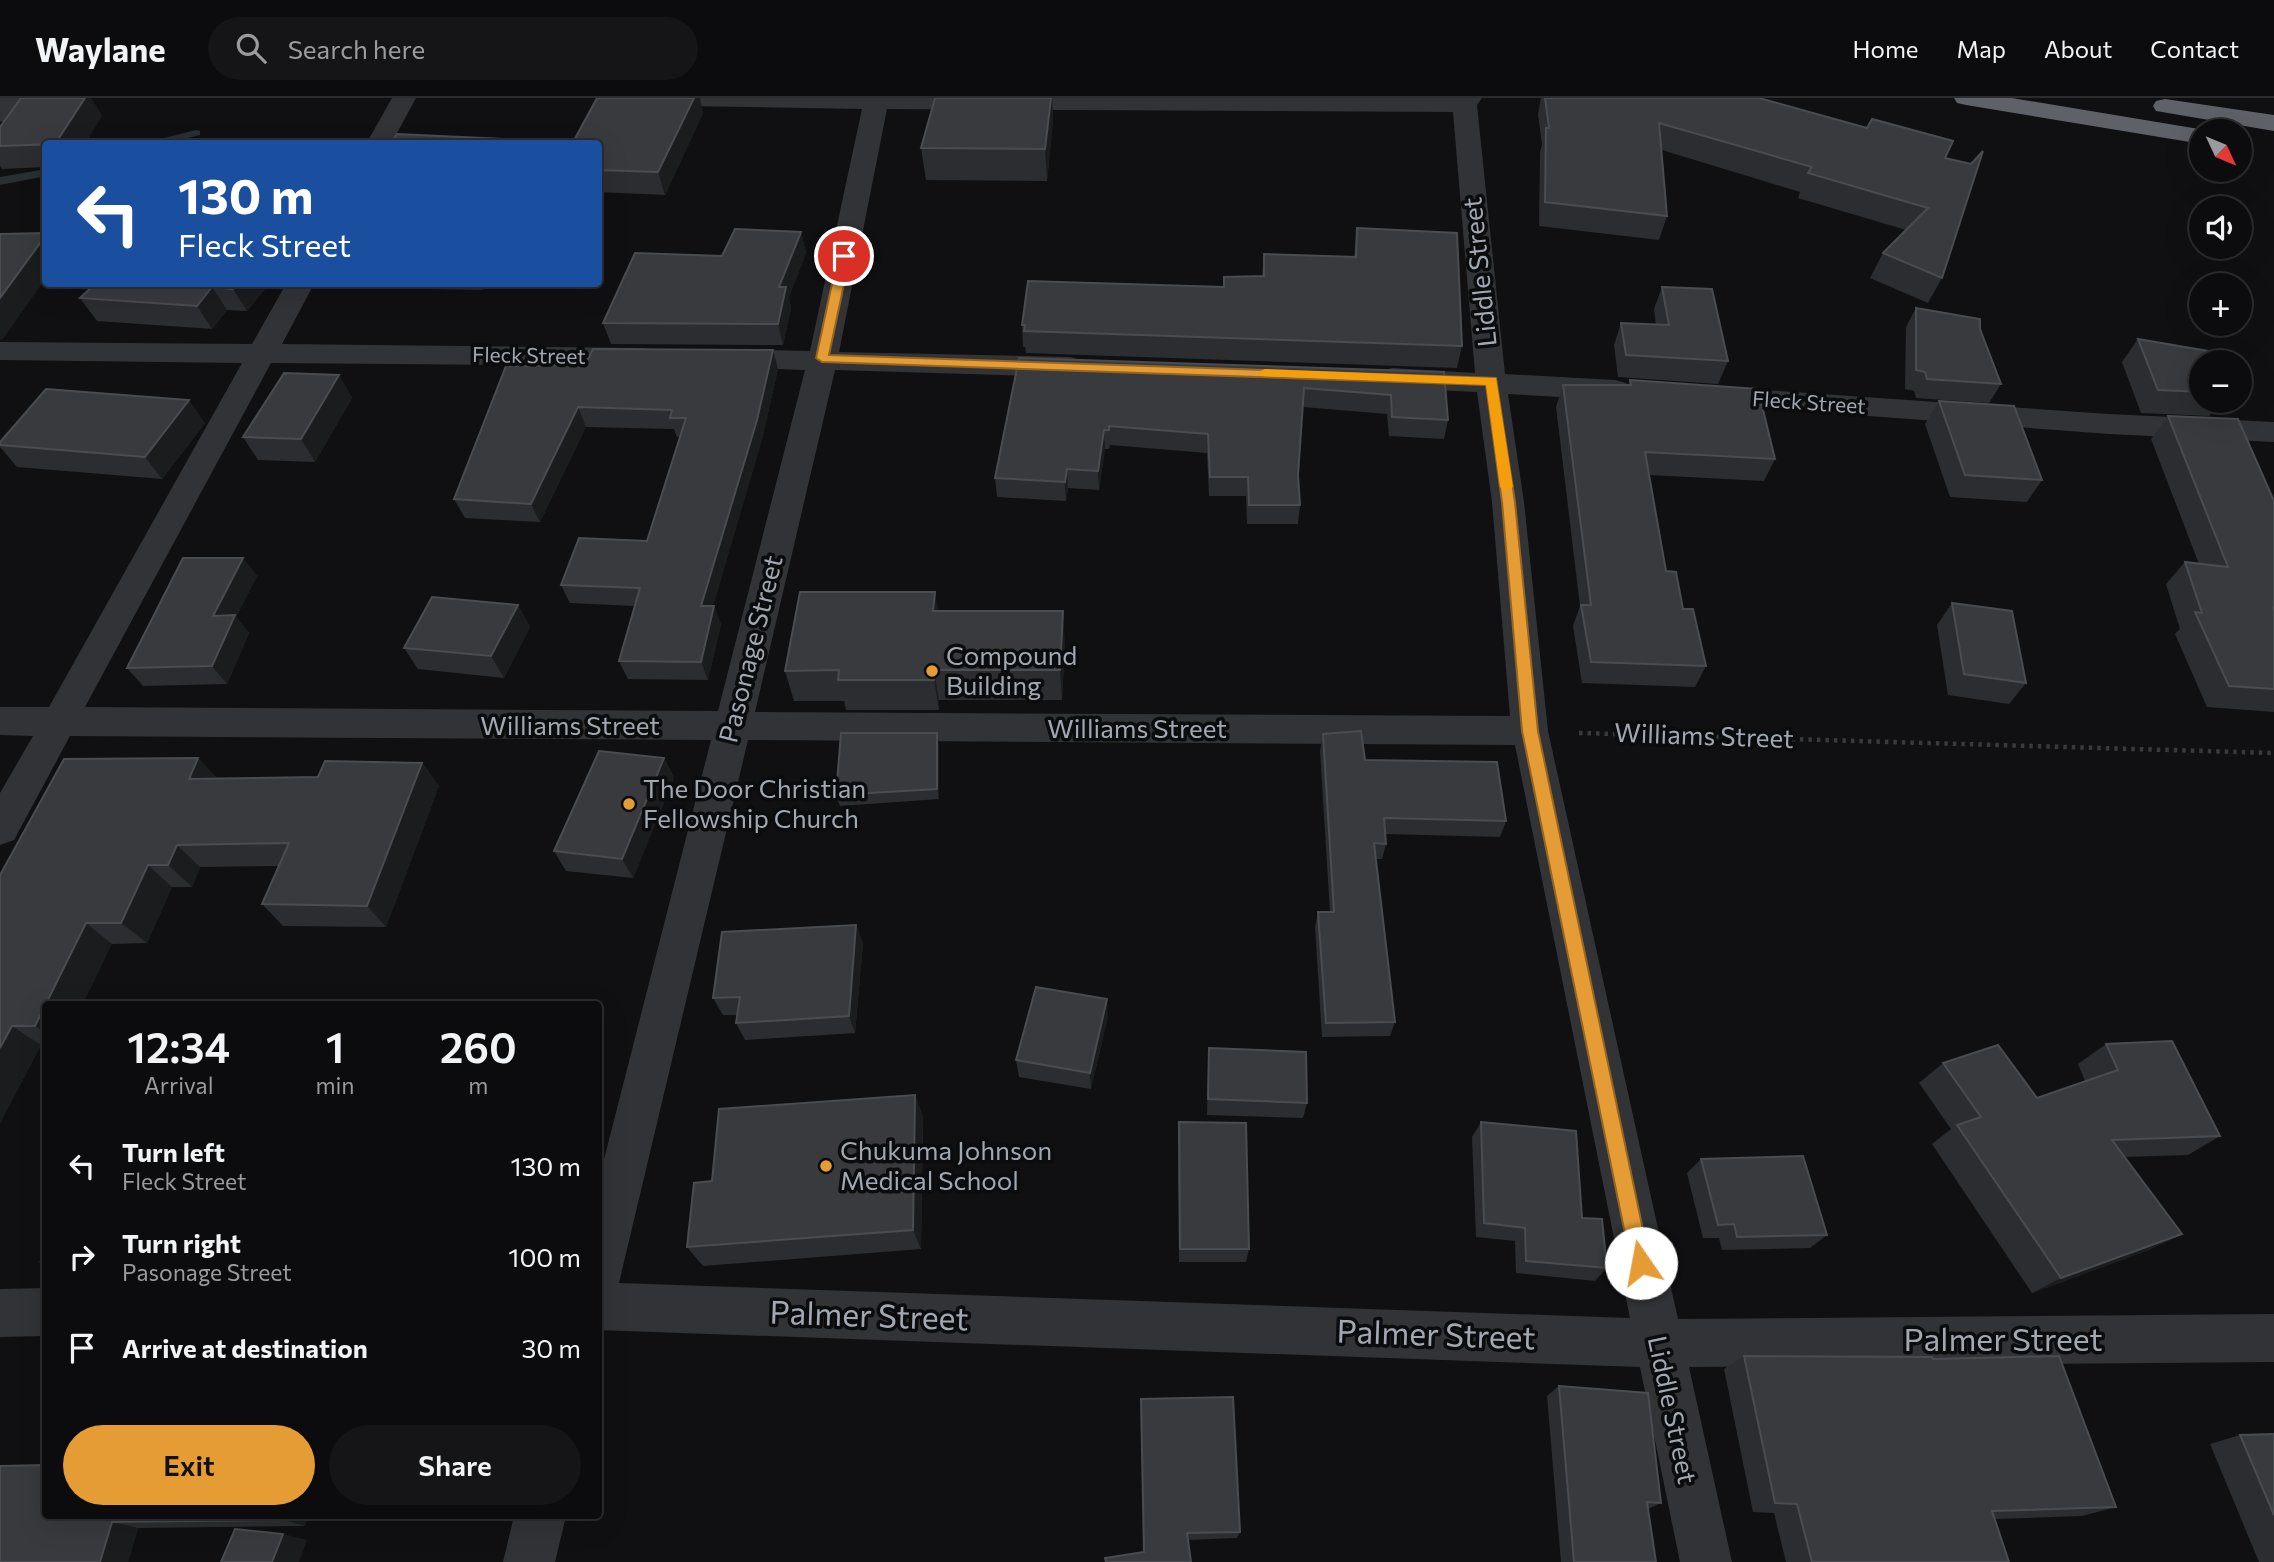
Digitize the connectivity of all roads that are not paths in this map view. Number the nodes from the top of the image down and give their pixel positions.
1 (12, 98) edge
2 (404, 98) edge
3 (621, 98) edge
4 (1966, 98) edge
5 (2114, 98) edge
6 (1467, 101) edge
7 (876, 102) junction
8 (0, 115) edge
9 (2274, 123) edge
10 (2189, 134) edge
11 (381, 140) edge
12 (298, 287) edge
13 (0, 351) edge
14 (261, 352) junction
15 (822, 358) junction
16 (1101, 368) edge
17 (1366, 377) edge
18 (1491, 381) junction
19 (1642, 391) edge
20 (1684, 394) edge
21 (2274, 432) edge
22 (0, 721) edge
23 (60, 722) junction
24 (731, 727) junction
25 (1530, 731) junction
26 (0, 829) edge
27 (602, 1260) edge
28 (602, 1306) edge
29 (42, 1312) edge
30 (0, 1313) edge
31 (2274, 1338) edge
32 (1657, 1343) junction
33 (539, 1519) edge
34 (529, 1562) edge
35 (1706, 1562) edge

1 - 8 street
2 - 11 street
3 - 7 street
4 - 10 highway
5 - 9 highway
6 - 7 street
6 - 18 street, Liddle Street
7 - 15 street, Pasonage Street
12 - 14 street
13 - 14 street, Fleck Street
14 - 15 street, Fleck Street
14 - 23 street
15 - 16 street, Fleck Street
15 - 24 street, Pasonage Street
17 - 18 street
18 - 19 street
18 - 25 street, Liddle Street
20 - 21 street, Fleck Street
22 - 23 street, Williams Street
23 - 24 street, Williams Street
23 - 26 street
24 - 25 street, Williams Street
24 - 27 street, Pasonage Street
25 - 32 street, Liddle Street
28 - 32 street, Palmer Street
29 - 30 street
31 - 32 street, Palmer Street
32 - 35 street, Liddle Street
33 - 34 street

